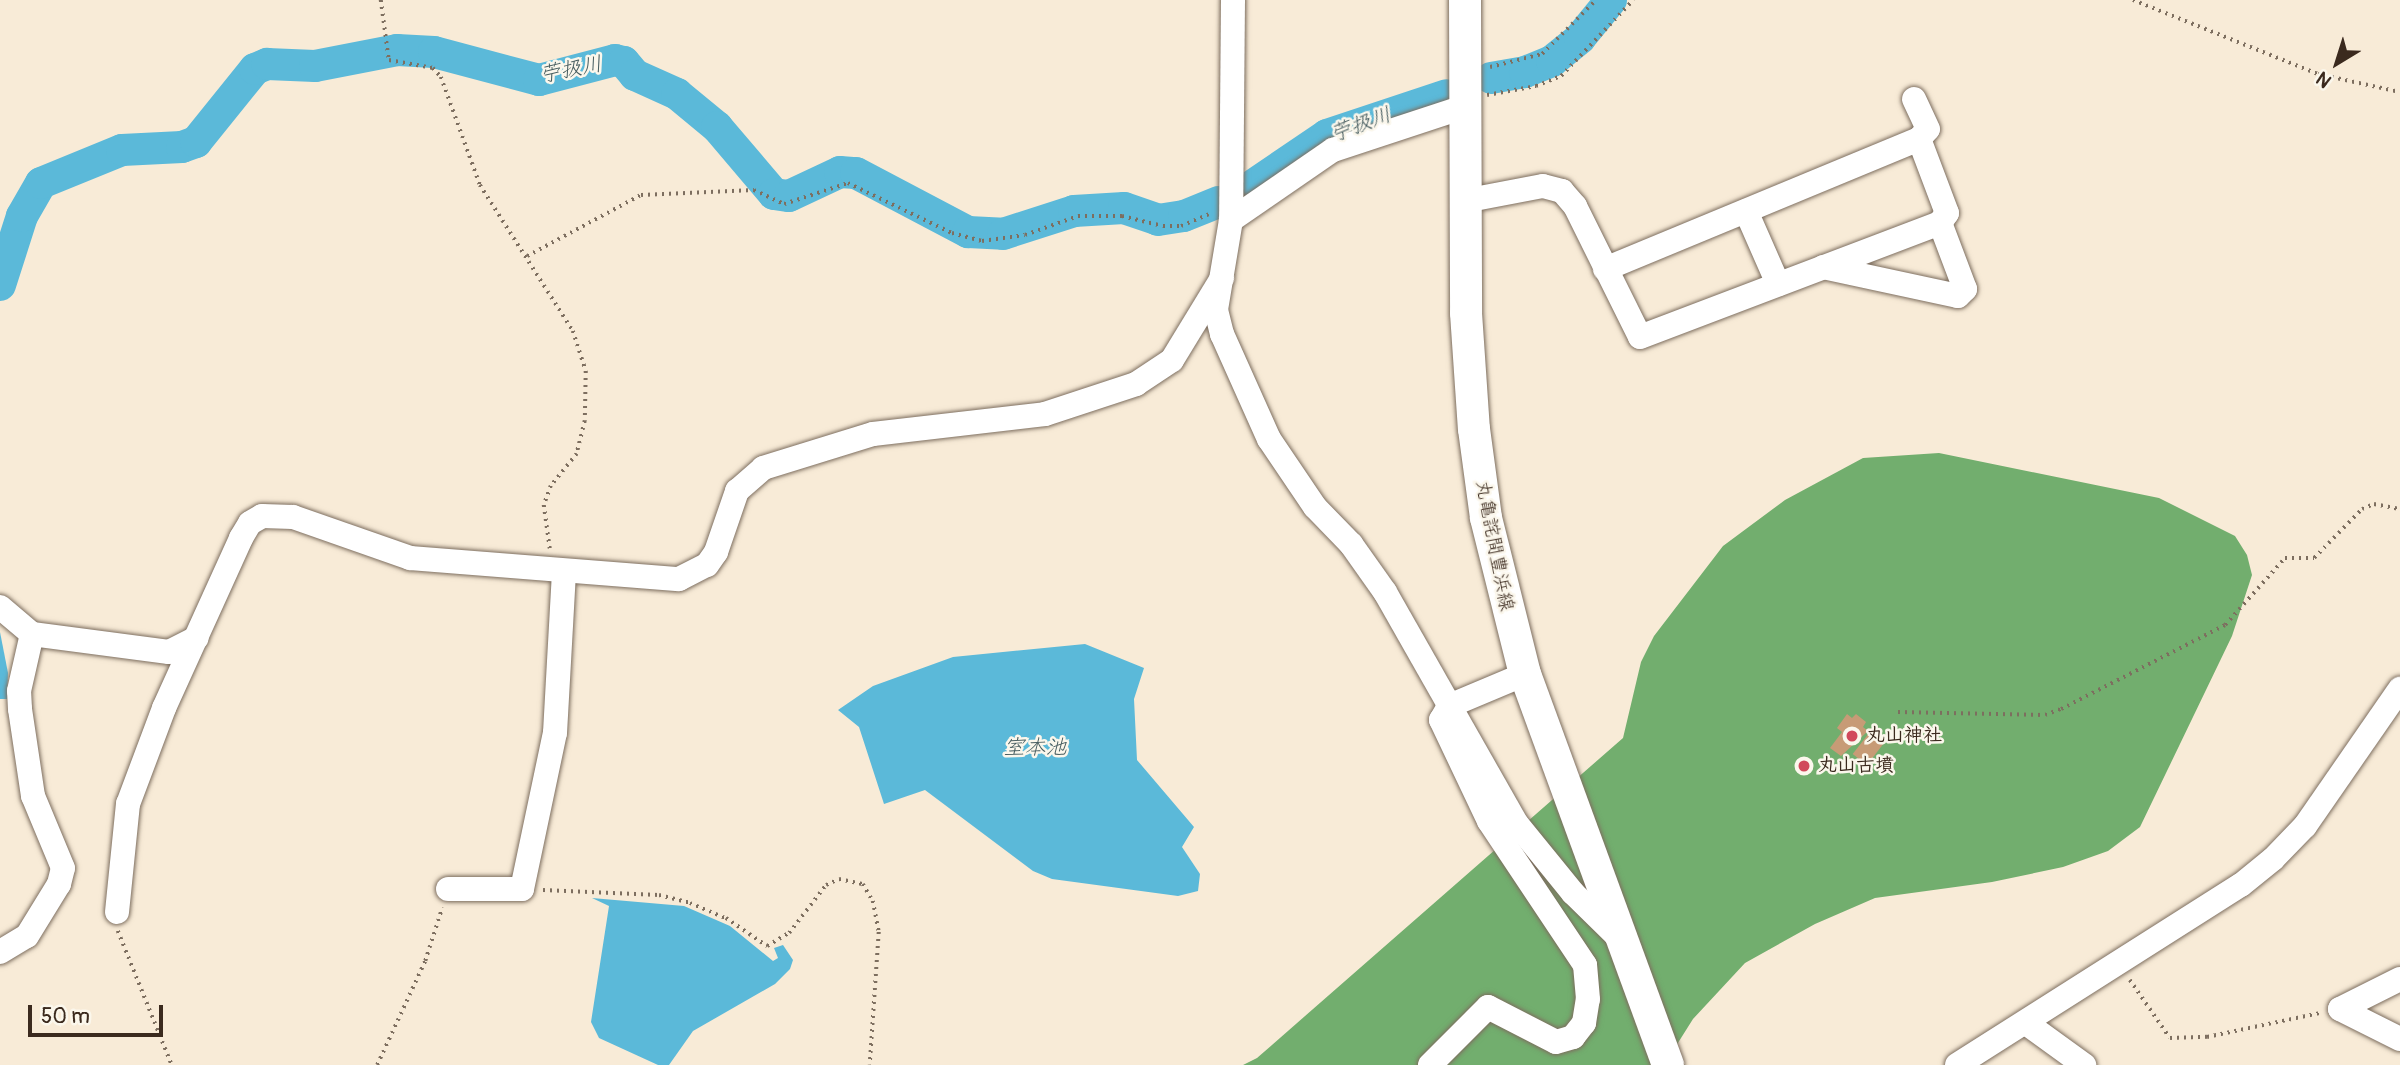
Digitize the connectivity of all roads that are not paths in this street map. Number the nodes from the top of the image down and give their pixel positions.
1 (1233, 0) edge
2 (1465, 0) edge
3 (1914, 99) dead end
4 (1473, 102) junction
5 (1919, 139) junction
6 (1464, 201) junction
7 (1746, 211) junction
8 (1231, 213) junction
9 (1940, 223) junction
10 (1823, 267) junction
11 (1605, 269) junction
12 (1222, 278) junction
13 (1778, 284) junction
14 (558, 571) junction
15 (0, 607) edge
16 (32, 634) junction
17 (197, 638) junction
18 (1525, 674) junction
19 (2400, 689) edge
20 (1450, 706) junction
21 (448, 889) road end
22 (117, 912) road end
23 (1626, 945) junction
24 (0, 952) edge
25 (2400, 979) edge
26 (2026, 1023) junction
27 (2400, 1039) edge
28 (1430, 1065) edge
29 (1668, 1065) edge
30 (1957, 1065) edge
31 (2084, 1065) edge

1 - 8 street
2 - 4 main road, 丸亀詫間豊浜線
3 - 5 street
4 - 6 main road, 丸亀詫間豊浜線
4 - 8 street
5 - 7 street
5 - 9 street
6 - 11 street
6 - 18 main road, 丸亀詫間豊浜線
7 - 11 street
7 - 13 street
8 - 12 street
9 - 10 street
9 - 10 street
10 - 13 street
11 - 13 street
12 - 14 street
12 - 20 street
14 - 17 street
14 - 21 street
15 - 16 street
16 - 17 street
16 - 24 street
17 - 22 street
18 - 20 street
18 - 23 main road, 丸亀詫間豊浜線
19 - 26 street
20 - 23 street
20 - 28 street
23 - 29 main road, 丸亀詫間豊浜線
25 - 27 street
26 - 30 street
26 - 31 street

